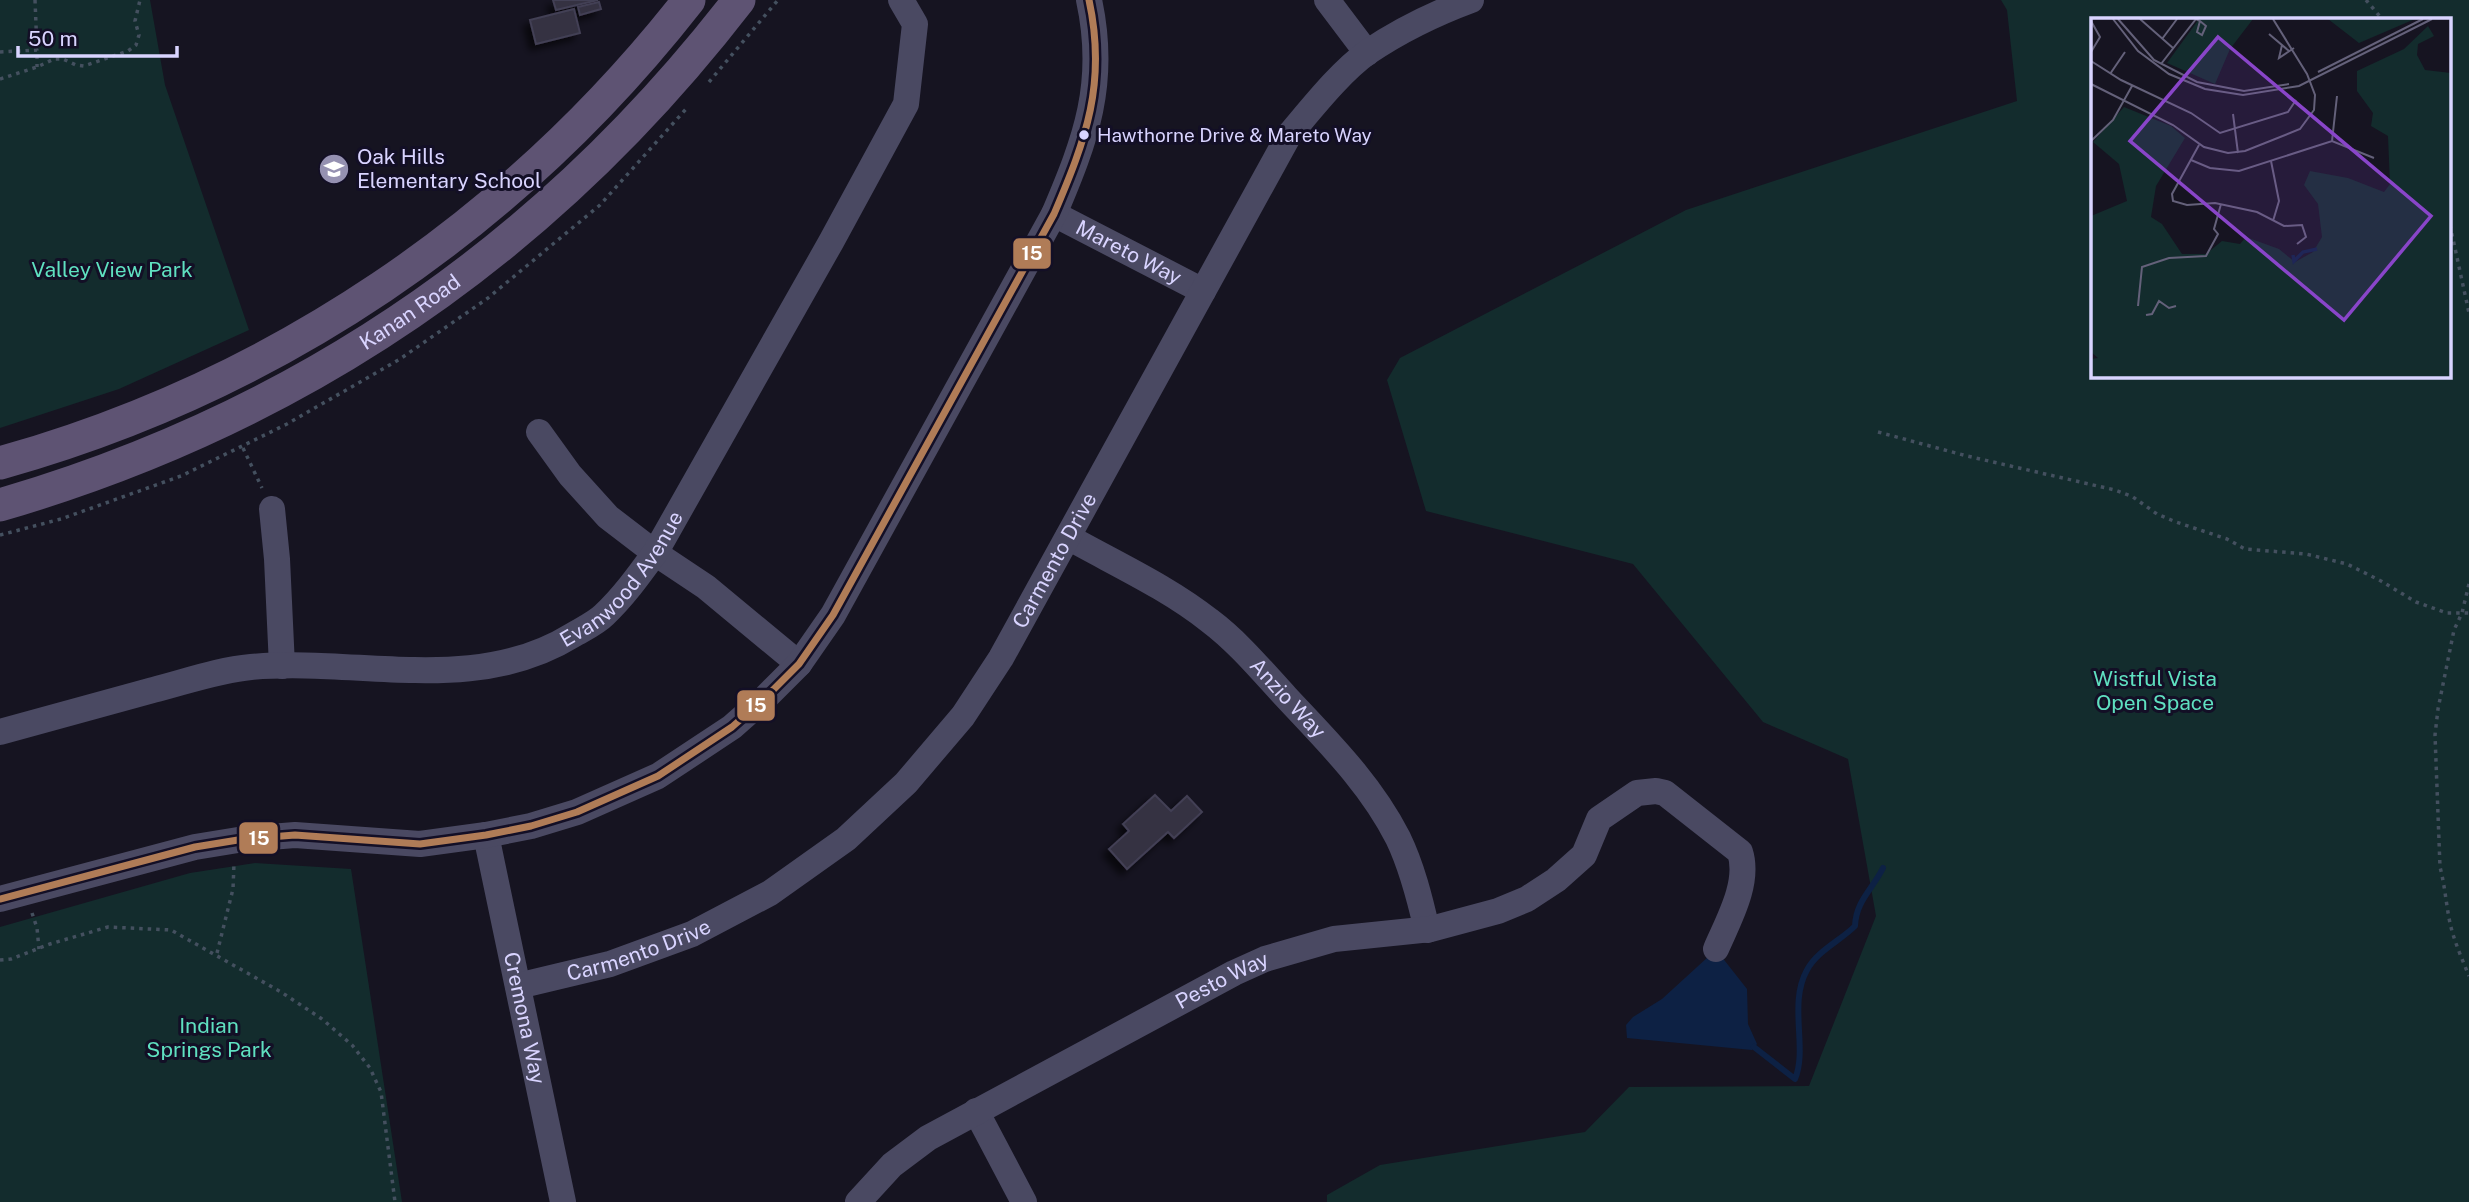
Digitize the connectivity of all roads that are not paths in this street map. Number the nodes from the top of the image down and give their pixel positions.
1 (689, 0) edge
2 (739, 0) edge
3 (901, 0) edge
4 (1089, 0) edge
5 (1326, 0) edge
6 (1471, 0) edge
7 (1367, 53) junction
8 (1054, 214) junction
9 (1203, 291) junction
10 (539, 432) dead end
11 (0, 463) edge
12 (0, 505) edge
13 (272, 509) road end
14 (1068, 537) junction
15 (655, 553) junction
16 (799, 664) junction
17 (282, 666) junction
18 (0, 732) edge
19 (486, 835) junction
20 (13, 896) edge
21 (1427, 930) junction
22 (1716, 949) dead end
23 (517, 986) junction
24 (976, 1111) junction
25 (563, 1202) edge
26 (858, 1202) edge
27 (1024, 1202) edge

1 - 11 main road, Kanan Road
2 - 12 main road, Kanan Road
3 - 15 street, Evanwood Avenue
4 - 8 street
5 - 7 street
6 - 7 street, Carmento Drive
7 - 9 street, Carmento Drive
8 - 9 street, Mareto Way
8 - 16 street
9 - 14 street, Carmento Drive
10 - 15 street
13 - 17 street
14 - 21 street, Anzio Way
14 - 23 street, Carmento Drive
15 - 16 street
15 - 17 street, Evanwood Avenue
16 - 19 street
17 - 18 street, Evanwood Avenue
19 - 20 street
19 - 23 street, Cremona Way
21 - 22 street, Pesto Way
21 - 24 street, Pesto Way
23 - 25 street, Cremona Way
24 - 26 street, Pesto Way
24 - 27 street

